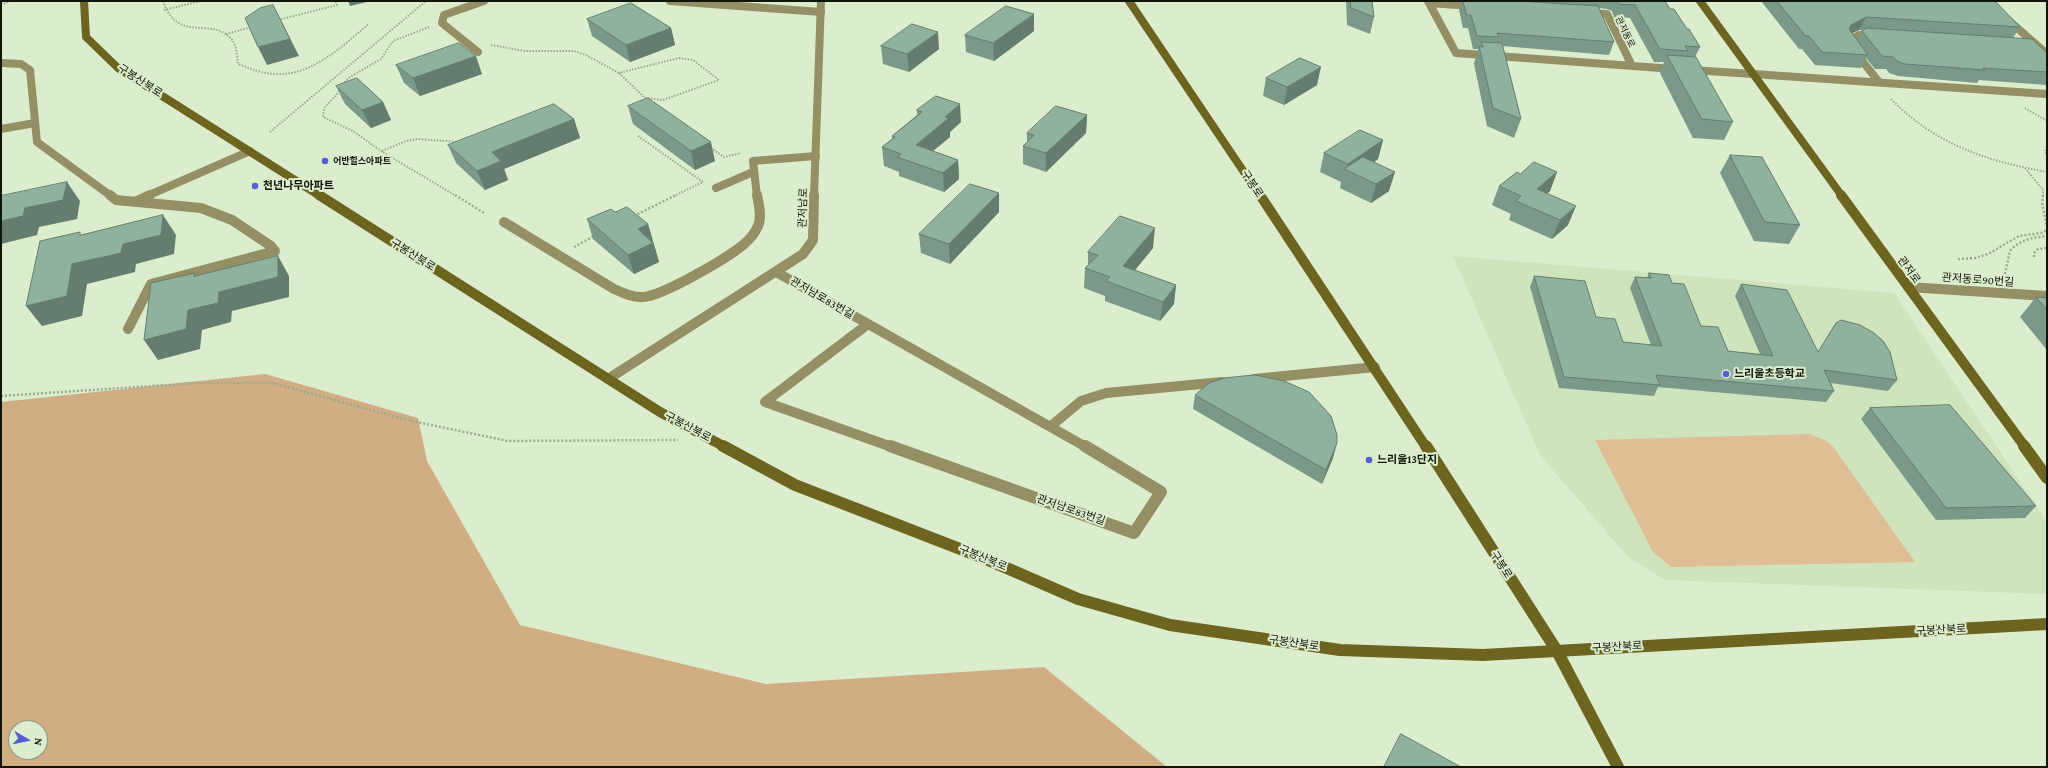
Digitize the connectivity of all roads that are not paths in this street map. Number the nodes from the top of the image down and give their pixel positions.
1 (84, 1) edge
2 (484, 1) edge
3 (670, 1) edge
4 (821, 1) edge
5 (1129, 1) edge
6 (1700, 1) edge
7 (1428, 2) edge
8 (1483, 7) edge
9 (821, 12) junction
10 (1584, 13) edge
11 (2004, 16) edge
12 (1882, 37) edge
13 (2024, 46) edge
14 (2040, 47) junction
15 (478, 52) dead end
16 (2047, 54) edge
17 (1, 63) edge
18 (1632, 66) junction
19 (1753, 74) junction
20 (1879, 82) junction
21 (2047, 94) edge
22 (35, 123) junction
23 (1, 129) edge
24 (250, 151) junction
25 (816, 156) junction
26 (753, 172) junction
27 (716, 188) dead end
28 (135, 202) junction
29 (504, 222) dead end
30 (776, 272) junction
31 (1908, 287) junction
32 (2047, 296) edge
33 (868, 324) junction
34 (128, 329) dead end
35 (1375, 367) junction
36 (608, 379) junction
37 (1051, 426) junction
38 (2047, 478) edge
39 (2047, 624) edge
40 (1557, 651) junction
41 (1618, 767) edge

1 - 24 main road, 구봉산북로
2 - 15 street
3 - 9 street
4 - 9 street, 관저남로
5 - 35 main road, 구봉로
6 - 19 main road, 관저로
7 - 8 street
7 - 18 street
9 - 25 street, 관저남로
10 - 18 street, 관저동로
11 - 14 street
12 - 20 street
13 - 14 street
14 - 16 street
17 - 22 street
18 - 19 street
19 - 20 street
19 - 31 main road, 관저로
20 - 21 street
22 - 23 street
22 - 28 street
24 - 28 street
24 - 36 main road, 구봉산북로
25 - 26 street
25 - 30 street, 관저남로
26 - 27 street
26 - 29 street
28 - 34 street
30 - 33 street, 관저남로83번길
30 - 36 street, 관저남로
31 - 32 street, 관저동로90번길
31 - 38 main road, 관저로
33 - 37 street, 관저남로83번길
33 - 37 street, 관저남로83번길
35 - 37 street
35 - 40 main road, 구봉로
36 - 40 main road, 구봉산북로
39 - 40 main road, 구봉산북로
40 - 41 main road, 구봉로

